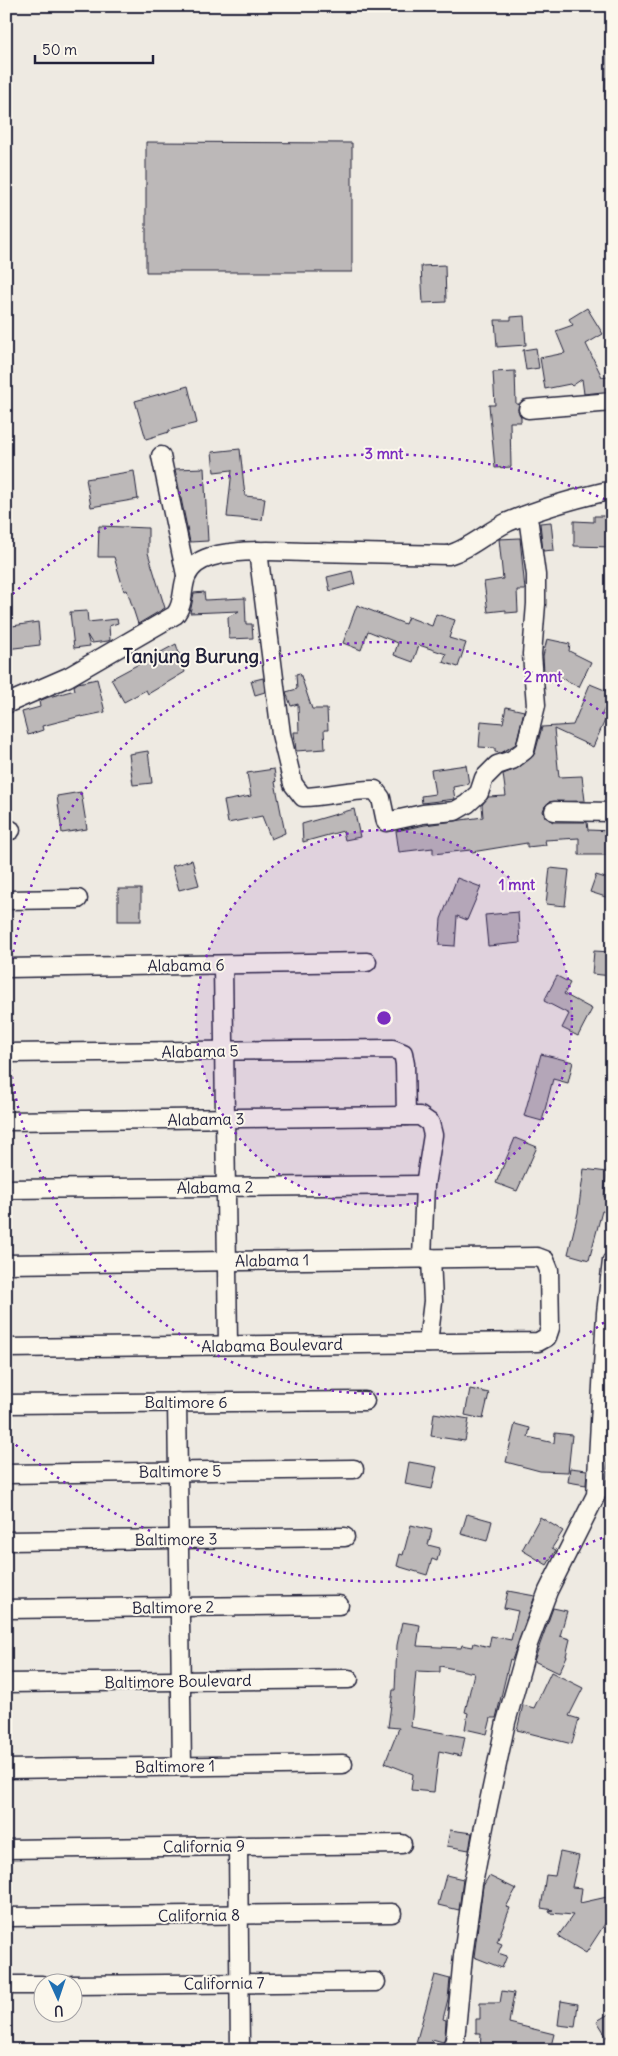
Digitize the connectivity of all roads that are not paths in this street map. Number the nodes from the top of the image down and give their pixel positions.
1 (612, 402) edge
2 (528, 409) dead end
3 (161, 456) dead end
4 (612, 490) edge
5 (524, 516) junction
6 (258, 551) junction
7 (186, 576) junction
8 (6, 704) edge
9 (554, 811) dead end
10 (612, 812) edge
11 (78, 899) dead end
12 (6, 900) edge
13 (366, 962) dead end
14 (223, 965) junction
15 (6, 968) edge
16 (224, 1051) junction
17 (6, 1053) edge
18 (406, 1116) junction
19 (225, 1118) junction
20 (6, 1121) edge
21 (425, 1185) junction
22 (226, 1187) junction
23 (6, 1189) edge
24 (426, 1258) junction
25 (227, 1261) junction
26 (612, 1261) edge
27 (6, 1264) edge
28 (538, 1342) joint
29 (428, 1343) junction
30 (228, 1345) junction
31 (6, 1348) edge
32 (365, 1401) dead end
33 (177, 1402) junction
34 (6, 1404) edge
35 (354, 1469) dead end
36 (178, 1471) junction
37 (6, 1474) edge
38 (345, 1538) dead end
39 (179, 1539) junction
40 (6, 1541) edge
41 (339, 1605) dead end
42 (180, 1607) junction
43 (6, 1609) edge
44 (349, 1679) dead end
45 (181, 1681) junction
46 (6, 1683) edge
47 (343, 1764) dead end
48 (182, 1766) junction
49 (6, 1769) edge
50 (402, 1844) dead end
51 (238, 1846) junction
52 (6, 1849) edge
53 (392, 1913) dead end
54 (238, 1915) junction
55 (6, 1917) edge
56 (376, 1982) dead end
57 (239, 1983) junction
58 (6, 1985) edge
59 (32, 1985) edge
60 (82, 1985) edge
61 (240, 2050) edge
62 (451, 2050) edge

1 - 2 street
3 - 7 street
4 - 5 street
5 - 6 street
5 - 6 street
6 - 7 street
7 - 8 street
9 - 10 street
11 - 12 street
13 - 14 street, Alabama 6
14 - 15 street, Alabama 6
14 - 16 street
16 - 17 street, Alabama 5
16 - 18 street, Alabama 5
16 - 19 street
18 - 19 street, Alabama 3
18 - 21 street, Alabama 3
19 - 20 street, Alabama 3
19 - 22 street
21 - 22 street, Alabama 2
21 - 24 street, Alabama 3
22 - 23 street, Alabama 2
22 - 25 street
24 - 25 street, Alabama 1
24 - 28 street, Alabama 1
24 - 29 street, Alabama 3
25 - 27 street, Alabama 1
25 - 30 street
26 - 62 street
28 - 29 street, Alabama Boulevard
29 - 30 street, Alabama Boulevard
30 - 31 street, Alabama Boulevard
32 - 33 street, Baltimore 6
33 - 34 street, Baltimore 6
33 - 36 street
35 - 36 street, Baltimore 5
36 - 37 street, Baltimore 5
36 - 39 street
38 - 39 street, Baltimore 3
39 - 40 street, Baltimore 3
39 - 42 street
41 - 42 street, Baltimore 2
42 - 43 street, Baltimore 2
42 - 45 street
44 - 45 street, Baltimore Boulevard
45 - 46 street, Baltimore Boulevard
45 - 48 street
47 - 48 street, Baltimore 1
48 - 49 street, Baltimore 1
50 - 51 street, California 9
51 - 52 street, California 9
51 - 54 street
53 - 54 street, California 8
54 - 55 street, California 8
54 - 57 street
56 - 57 street, California 7
57 - 60 street, California 7
57 - 61 street
58 - 59 street

